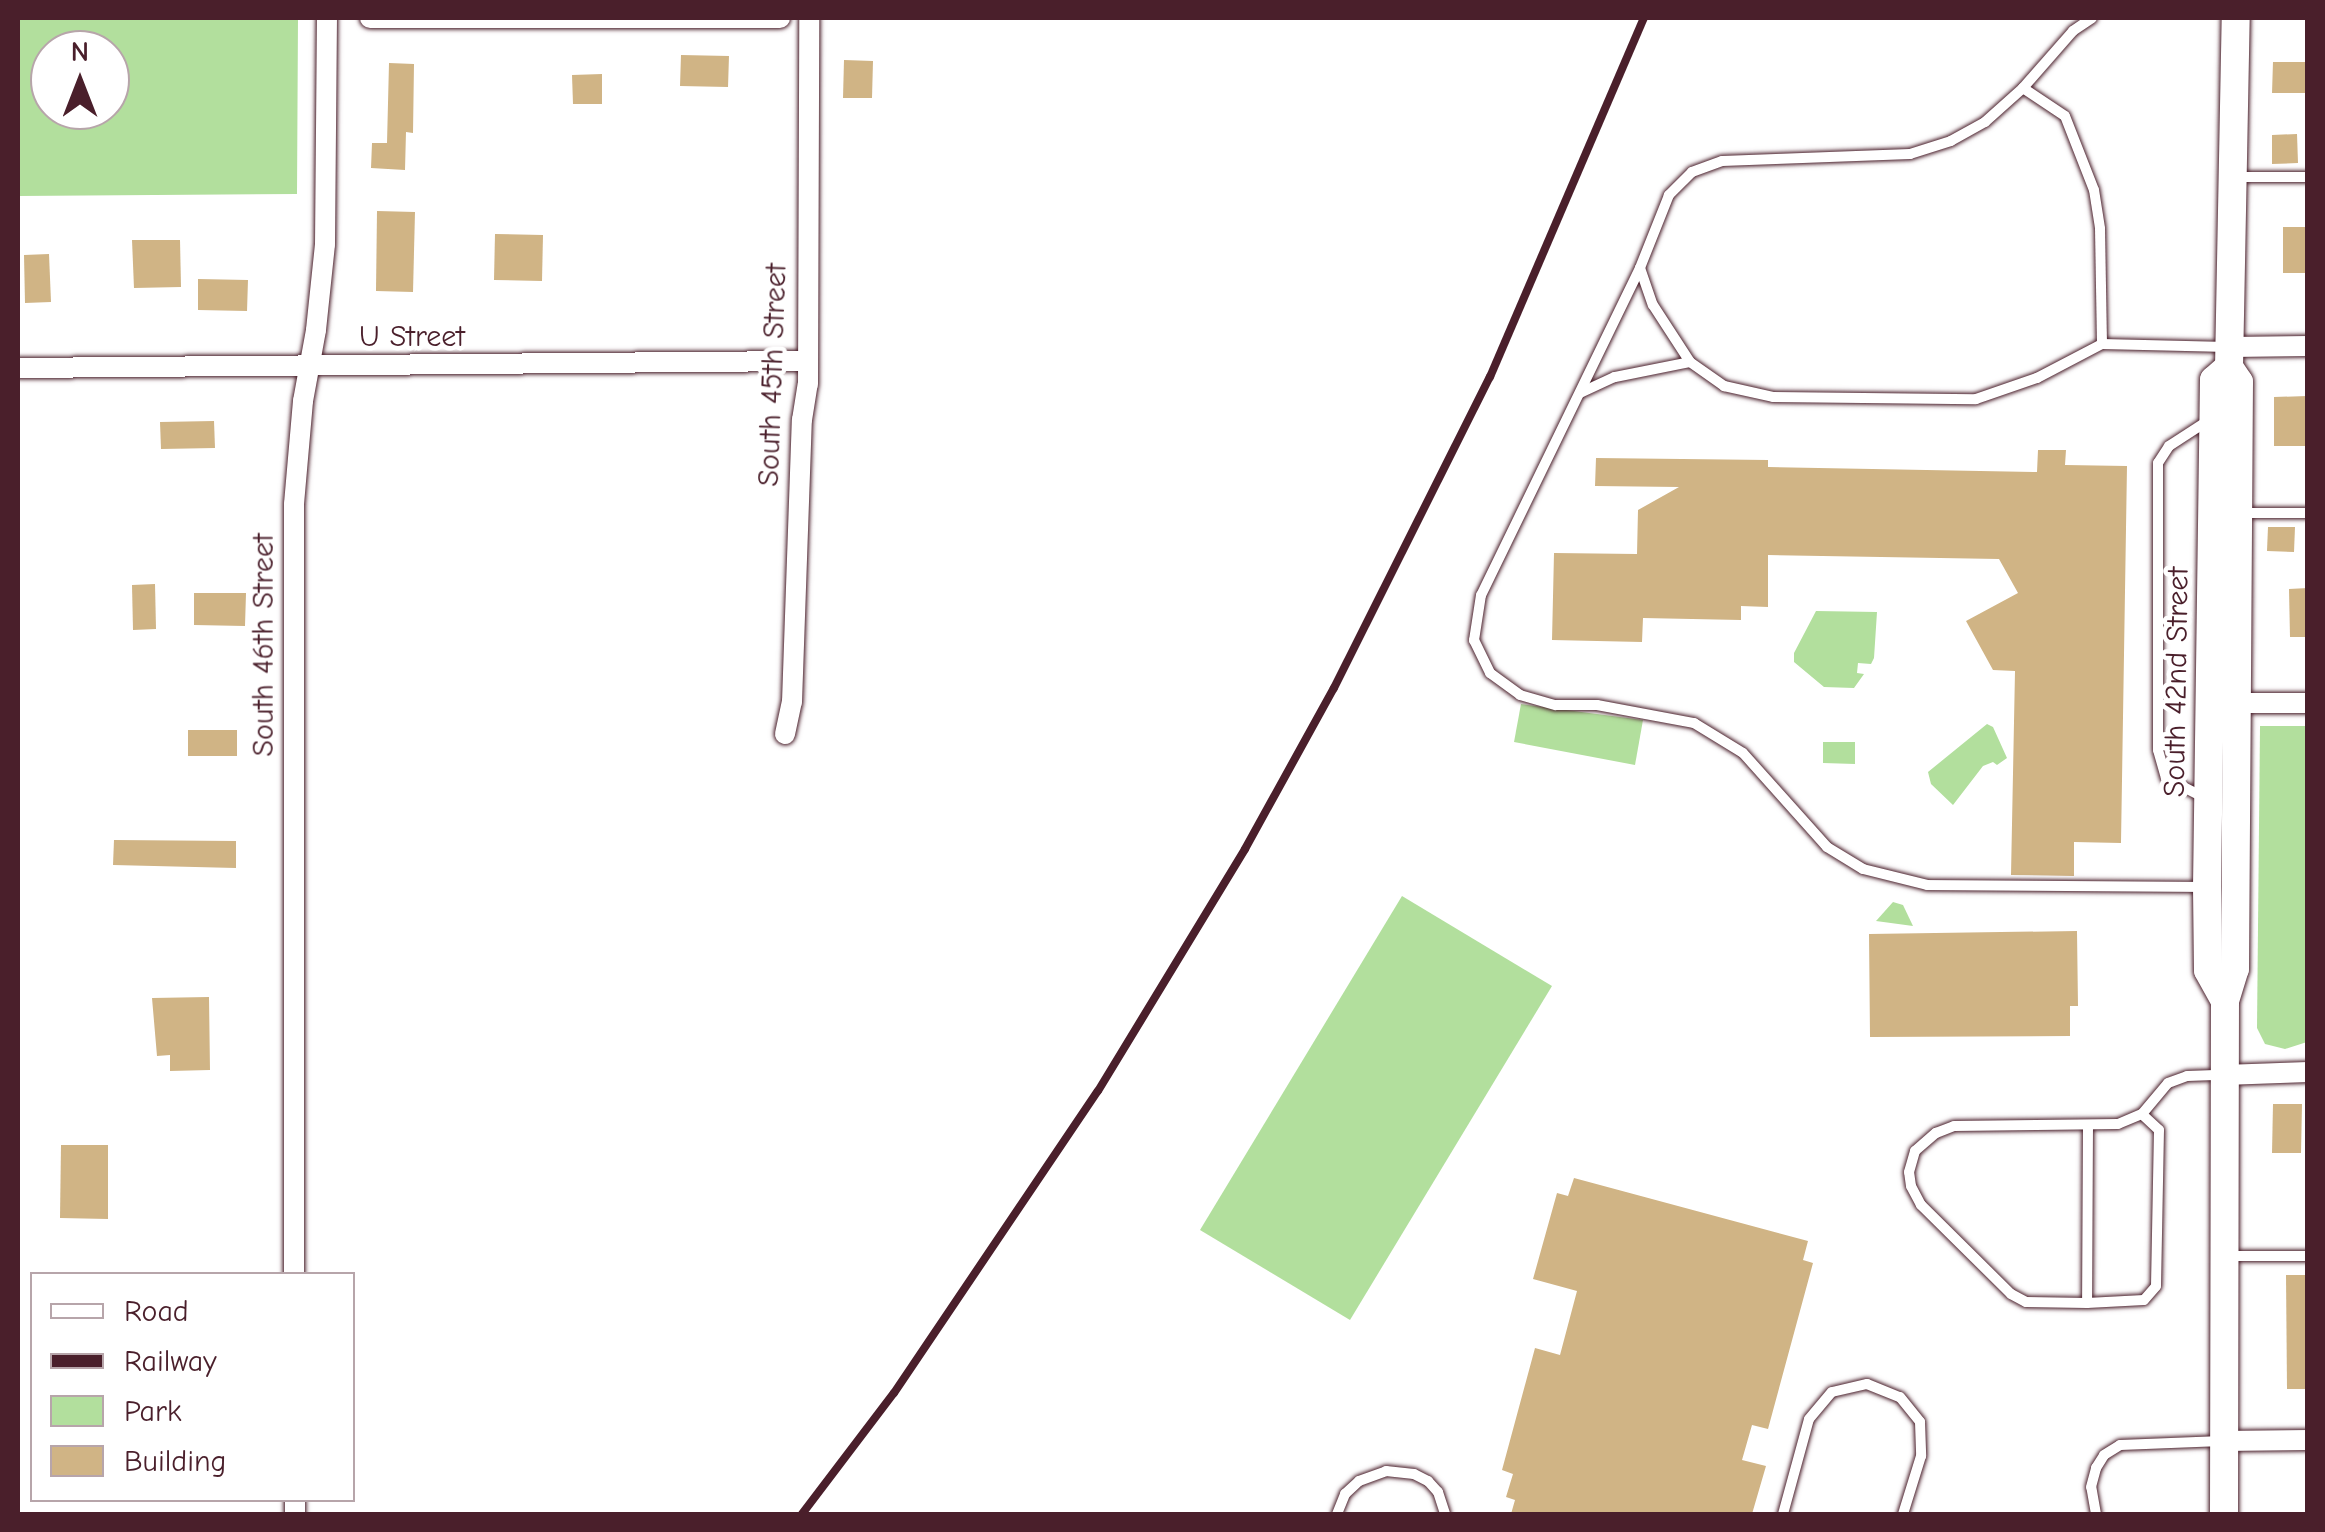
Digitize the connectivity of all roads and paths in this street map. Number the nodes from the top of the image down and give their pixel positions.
1 (327, 18) edge
2 (370, 18) edge
3 (781, 18) edge
4 (808, 18) edge
5 (2092, 18) edge
6 (2236, 18) edge
7 (2023, 88) junction
8 (2232, 177) junction
9 (2308, 177) edge
10 (1640, 268) junction
11 (2102, 344) junction
12 (2308, 346) edge
13 (2230, 357) junction
14 (806, 362) junction
15 (1690, 362) junction
16 (309, 367) junction
17 (18, 368) edge
18 (1579, 393) junction
19 (2213, 417) junction
20 (2224, 512) junction
21 (2308, 513) edge
22 (2222, 703) junction
23 (2308, 703) edge
24 (785, 734) dead end
25 (2208, 800) junction
26 (2221, 887) junction
27 (2308, 1072) edge
28 (2224, 1075) junction
29 (2142, 1114) junction
30 (2088, 1126) junction
31 (2226, 1256) junction
32 (2308, 1256) edge
33 (294, 1272) edge
34 (2087, 1303) junction
35 (2223, 1440) junction
36 (2308, 1440) edge
37 (1338, 1514) edge
38 (1445, 1514) edge
39 (1782, 1514) edge
40 (1903, 1514) edge
41 (2096, 1514) edge
42 (2224, 1514) edge

1 - 16 street, South 46th Street
2 - 3 street
3 - 4 street
4 - 14 street, South 45th Street
5 - 7 lane
6 - 8 street, South 42nd Street
7 - 10 lane
7 - 11 lane
8 - 9 lane
8 - 13 street, South 42nd Street
10 - 15 lane
10 - 18 lane
11 - 13 lane
11 - 15 lane
12 - 13 street
13 - 19 street, South 42nd Street
13 - 20 street, South 42nd Street
14 - 16 street, U Street
14 - 24 street, South 45th Street
15 - 18 lane
16 - 17 street, U Street
16 - 33 street, South 46th Street
18 - 26 lane
19 - 20 street, South 42nd Street
19 - 25 lane
20 - 21 lane
20 - 22 street, South 42nd Street
22 - 23 street
22 - 25 street, South 42nd Street
22 - 26 street, South 42nd Street
25 - 26 street, South 42nd Street
26 - 28 street, South 42nd Street
27 - 28 street
28 - 29 lane
28 - 31 street, South 42nd Street
29 - 30 lane
29 - 34 lane
30 - 34 lane
30 - 34 lane
31 - 32 lane
31 - 35 street, South 42nd Street
35 - 36 street
35 - 41 lane
35 - 42 street, South 42nd Street
37 - 38 lane
39 - 40 lane

